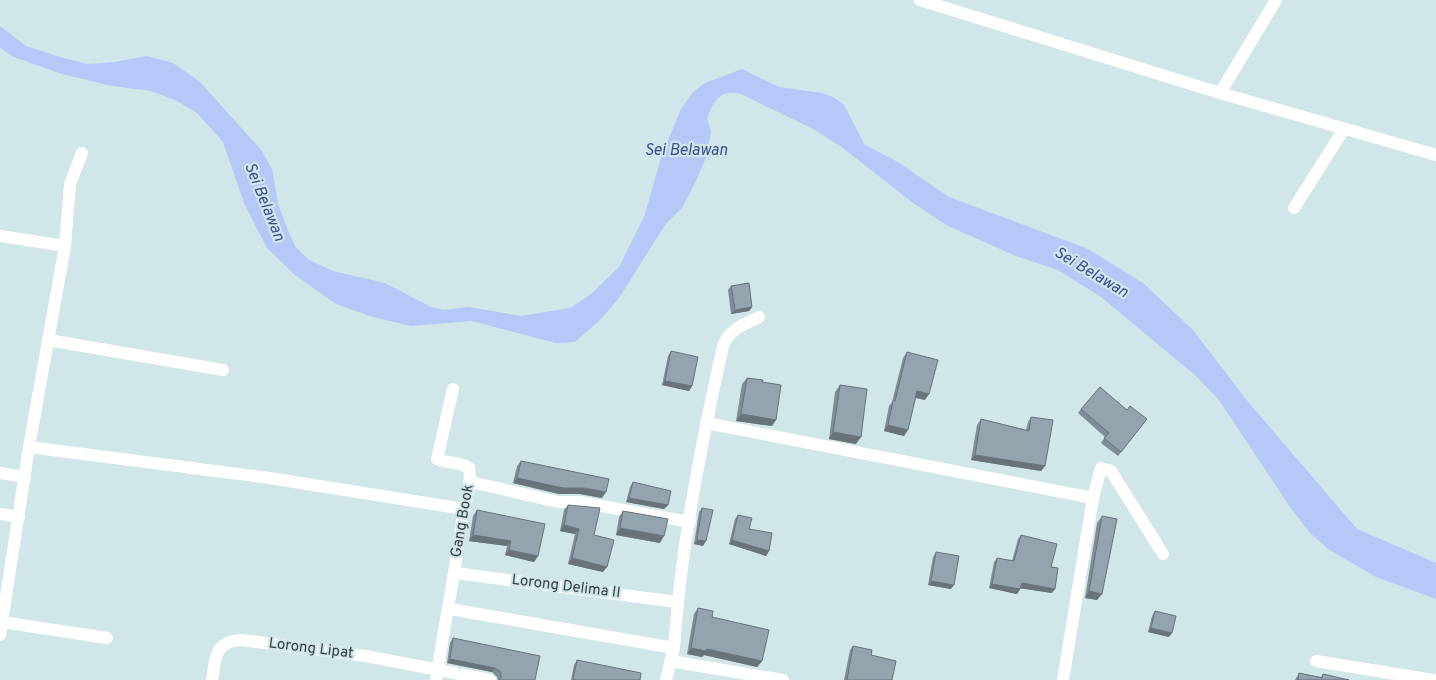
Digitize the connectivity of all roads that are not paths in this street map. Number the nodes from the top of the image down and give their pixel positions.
1 (920, 0) edge
2 (1276, 0) edge
3 (1220, 93) junction
4 (1344, 128) junction
5 (82, 152) dead end
6 (1436, 155) edge
7 (1294, 208) dead end
8 (0, 236) edge
9 (65, 246) junction
10 (759, 317) dead end
11 (48, 340) junction
12 (223, 370) dead end
13 (453, 389) dead end
14 (706, 423) junction
15 (29, 447) junction
16 (0, 472) edge
17 (25, 477) junction
18 (471, 482) junction
19 (1093, 498) junction
20 (464, 509) junction
21 (0, 514) edge
22 (19, 517) junction
23 (690, 522) junction
24 (1163, 554) dead end
25 (455, 573) junction
26 (677, 602) junction
27 (450, 609) junction
28 (2, 622) junction
29 (0, 635) edge
30 (107, 638) dead end
31 (674, 648) junction
32 (670, 661) junction
33 (1316, 661) dead end
34 (437, 675) edge
35 (212, 680) edge
36 (490, 680) edge
37 (666, 680) edge
38 (783, 680) edge
39 (1063, 680) edge
40 (1433, 680) edge

1 - 3 street
2 - 3 street
3 - 4 street
4 - 6 street
4 - 7 street
5 - 9 street
8 - 9 street
9 - 11 street
10 - 14 street
11 - 12 street
11 - 15 street
13 - 18 street, Gang Book
14 - 19 street
14 - 23 street
15 - 17 street
15 - 20 street
16 - 17 street
17 - 22 street
18 - 20 street, Gang Book
18 - 23 street
19 - 24 street
19 - 39 street
20 - 25 street, Gang Book
21 - 22 street
22 - 28 street
23 - 26 street
25 - 26 street, Lorong Delima II
25 - 27 street, Gang Book
26 - 31 street
27 - 31 street
27 - 34 street, Gang Book
28 - 29 street
28 - 30 street
31 - 32 street
32 - 37 street
32 - 38 street
33 - 40 street
34 - 35 street, Lorong Lipat
34 - 36 street

